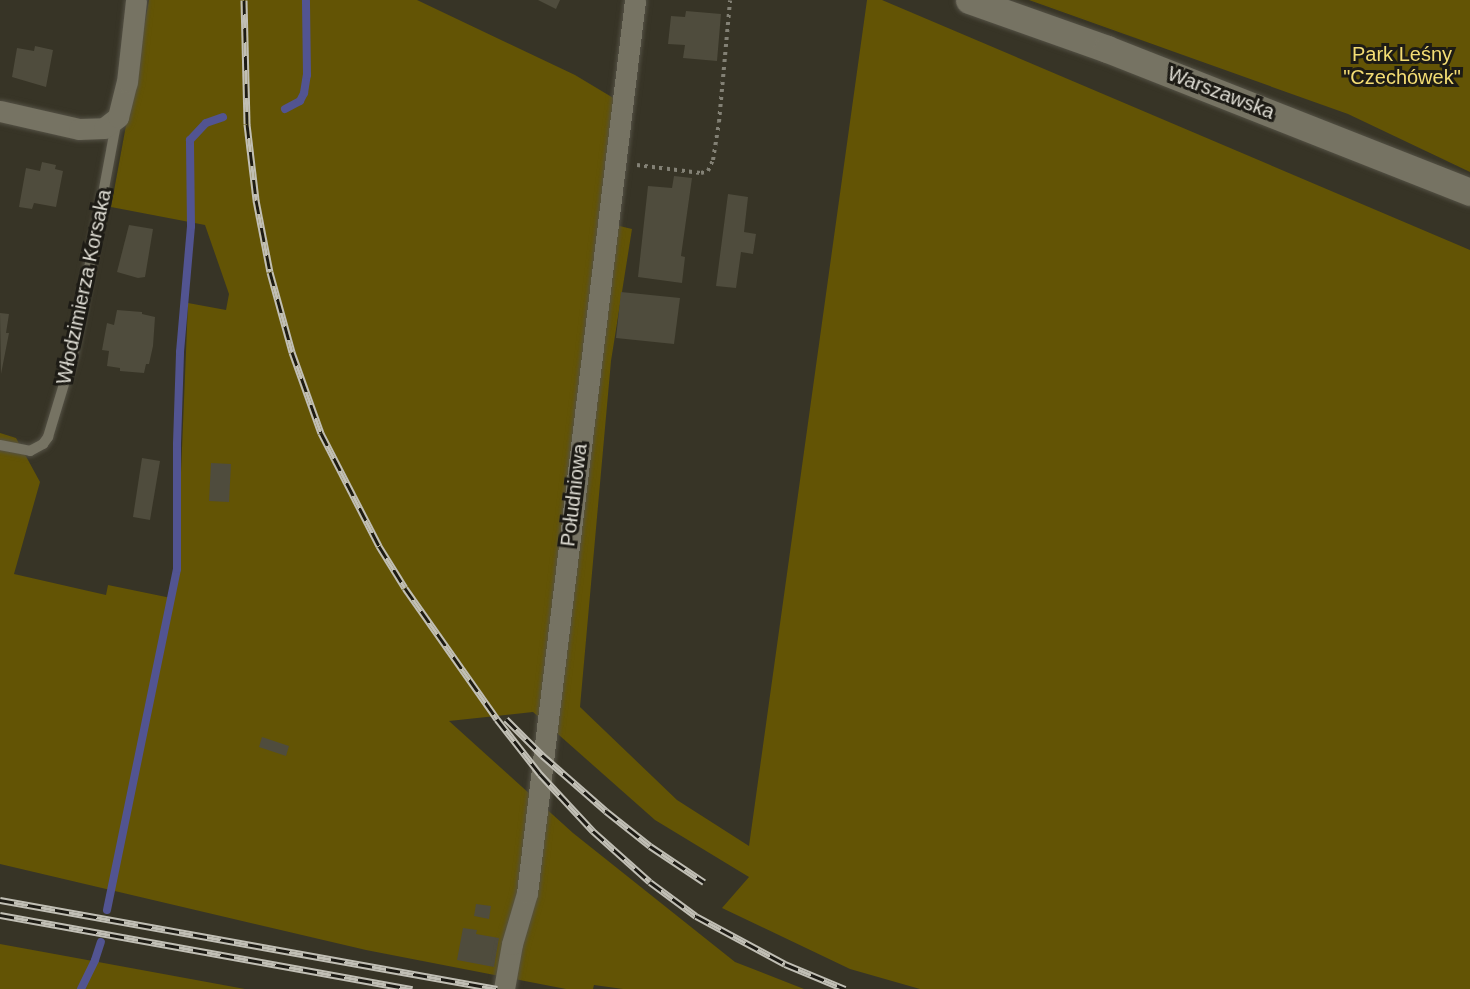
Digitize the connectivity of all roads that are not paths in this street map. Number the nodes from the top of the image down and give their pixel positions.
1 (136, 0) edge
2 (635, 0) edge
3 (969, 0) edge
4 (0, 111) edge
5 (118, 117) junction
6 (1470, 192) edge
7 (0, 445) edge
8 (504, 989) edge

1 - 5 street, Włodzimierza Korsaka
2 - 8 street, Południowa
3 - 6 street, Warszawska
4 - 5 street
5 - 7 lane, Włodzimierza Korsaka

